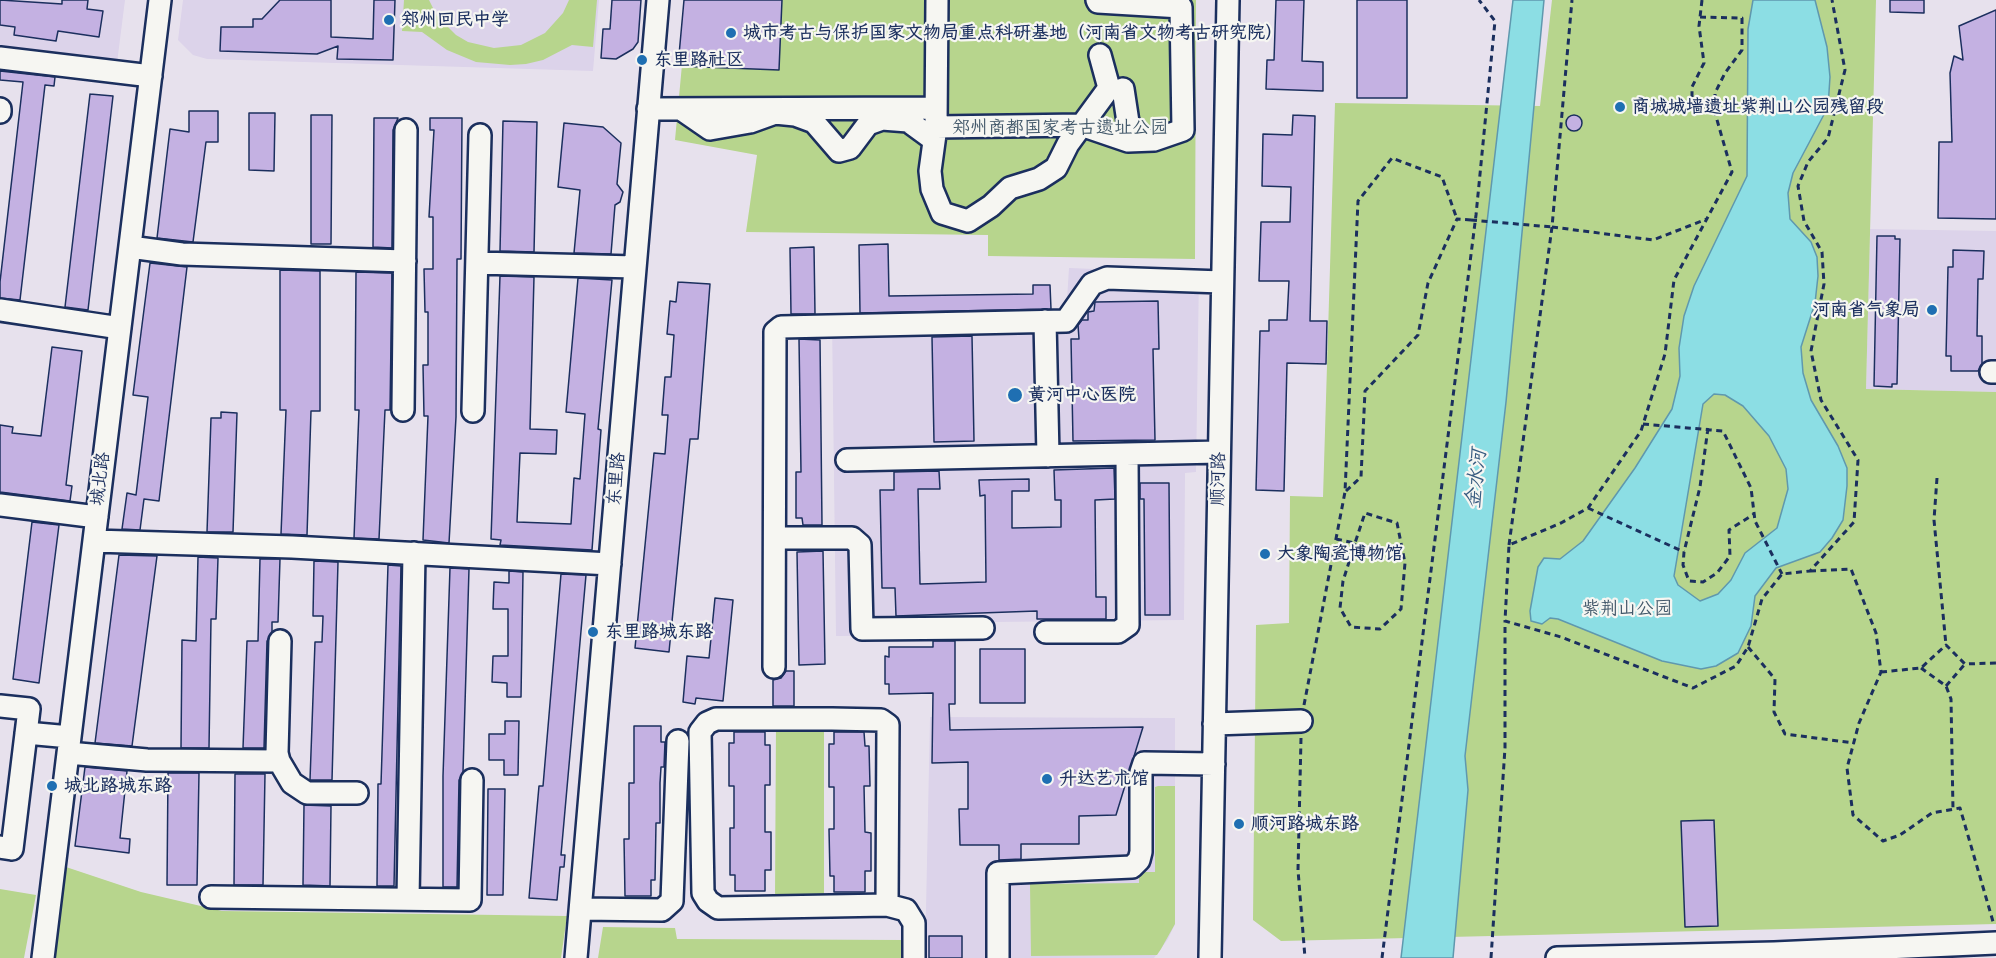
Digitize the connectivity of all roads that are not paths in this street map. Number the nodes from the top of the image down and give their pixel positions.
1 (160, 0) edge
2 (657, 0) edge
3 (937, 0) edge
4 (1097, 0) edge
5 (1228, 0) edge
6 (1100, 55) dead end
7 (0, 58) edge
8 (151, 76) junction
9 (1122, 89) junction
10 (648, 109) junction
11 (681, 109) junction
12 (935, 125) junction
13 (1081, 125) junction
14 (406, 130) dead end
15 (480, 135) dead end
16 (1140, 140) junction
17 (130, 248) junction
18 (405, 261) junction
19 (477, 263) junction
20 (635, 267) junction
21 (1222, 282) junction
22 (0, 310) edge
23 (1045, 321) junction
24 (120, 328) junction
25 (402, 410) dead end
26 (473, 411) dead end
27 (1219, 452) junction
28 (1127, 454) junction
29 (1048, 456) junction
30 (847, 460) dead end
31 (0, 505) edge
32 (97, 516) junction
33 (775, 538) junction
34 (94, 541) junction
35 (414, 553) junction
36 (610, 564) junction
37 (983, 628) dead end
38 (1046, 632) dead end
39 (280, 641) dead end
40 (774, 667) dead end
41 (0, 706) edge
42 (1301, 721) dead end
43 (1214, 724) junction
44 (26, 733) junction
45 (678, 741) dead end
46 (69, 745) junction
47 (279, 761) junction
48 (1214, 764) junction
49 (472, 780) dead end
50 (357, 793) dead end
51 (0, 847) edge
52 (211, 897) dead end
53 (408, 899) junction
54 (887, 905) junction
55 (581, 909) junction
56 (1989, 948) edge
57 (43, 958) edge
58 (576, 958) edge
59 (914, 958) edge
60 (998, 958) edge
61 (1210, 958) edge
62 (1557, 958) edge

1 - 8 street, 城北路
2 - 10 street, 东里路
3 - 12 street
4 - 16 street
5 - 21 street, 顺河路
6 - 9 street
7 - 8 street
8 - 17 street, 城北路
9 - 13 street
9 - 16 street
10 - 11 street
10 - 20 street, 东里路
11 - 12 street
11 - 12 street
12 - 13 street
12 - 13 street
13 - 16 street
14 - 18 street
15 - 19 street
17 - 18 street
17 - 24 street, 城北路
18 - 25 street
19 - 20 street
19 - 26 street
20 - 36 street, 东里路
21 - 23 street
21 - 27 street, 顺河路
22 - 24 street
23 - 29 street
23 - 33 street
24 - 32 street, 城北路
27 - 28 street
27 - 43 street, 顺河路
28 - 29 street
28 - 38 street
29 - 30 street
31 - 32 street
32 - 34 street, 城北路
33 - 37 street
33 - 40 street
34 - 35 street
34 - 46 street, 城北路
35 - 36 street
35 - 53 street
36 - 55 street, 东里路
39 - 47 street
41 - 44 street
42 - 43 street
43 - 48 street, 顺河路
44 - 46 street
44 - 51 street
45 - 55 street
46 - 47 street
46 - 57 street, 城北路
47 - 50 street
48 - 60 street
48 - 61 street, 顺河路
49 - 53 street
52 - 53 street
54 - 54 street
54 - 59 street
55 - 58 street, 东里路
56 - 62 street

